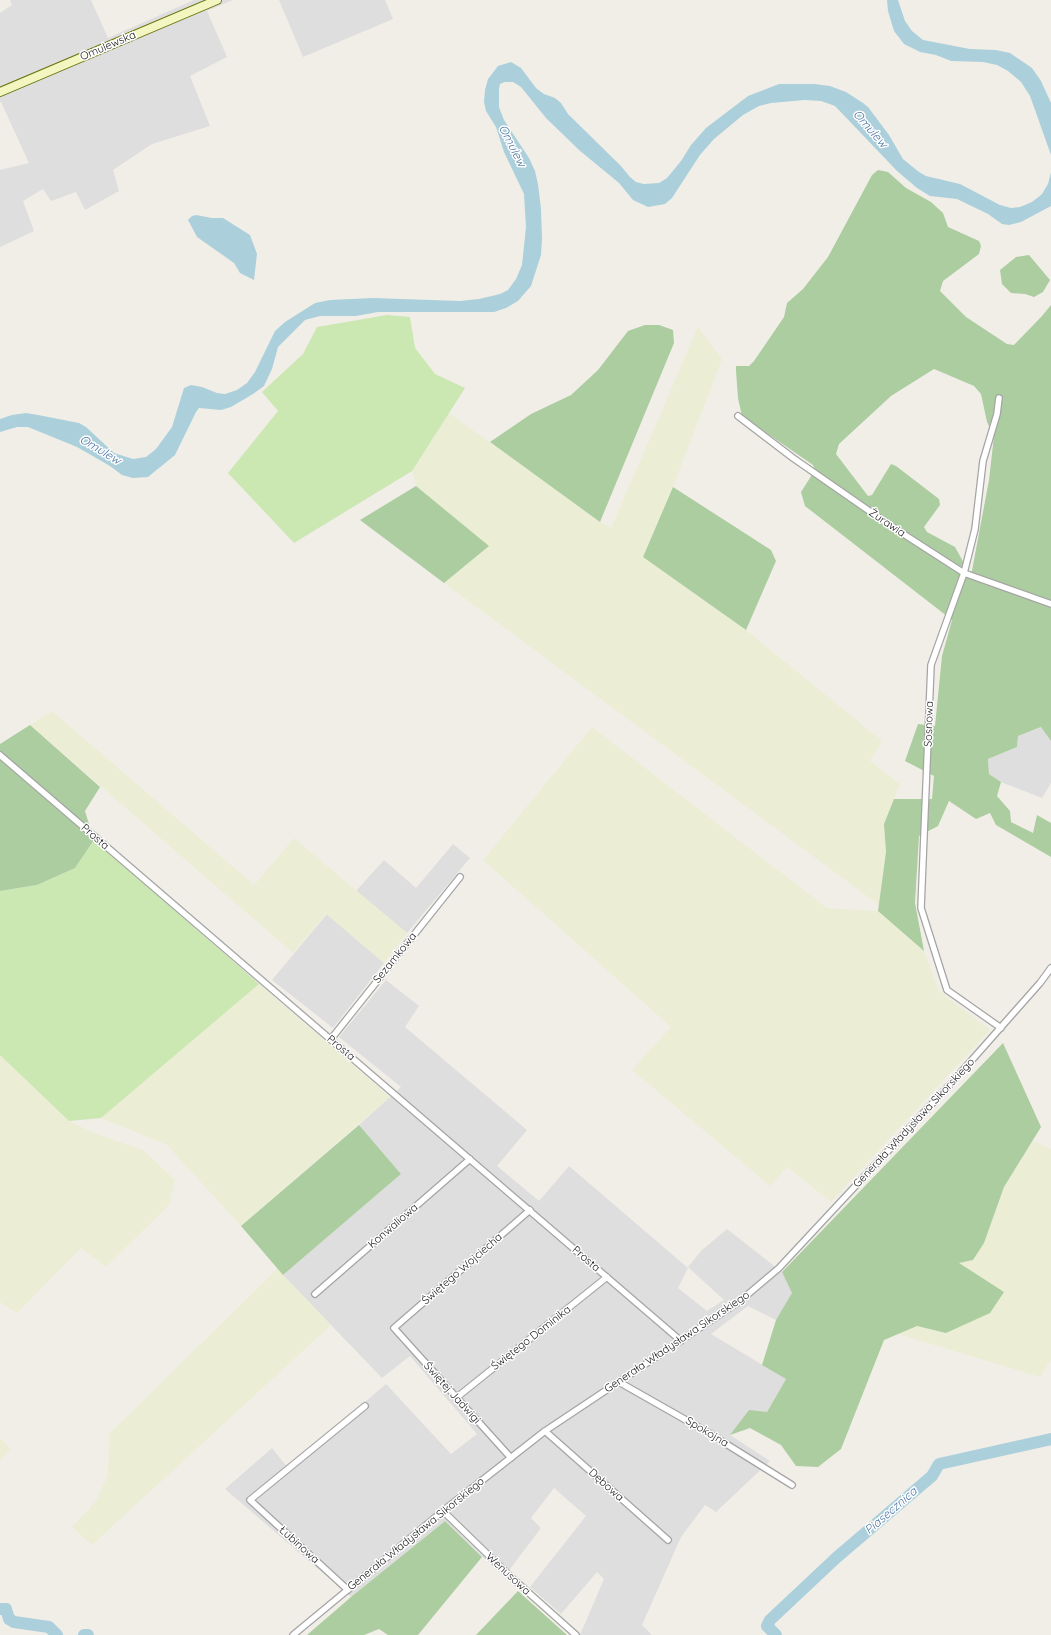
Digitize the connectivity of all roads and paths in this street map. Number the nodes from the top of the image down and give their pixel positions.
1 (217, 0) edge
2 (0, 92) edge
3 (999, 398) dead end
4 (738, 416) dead end
5 (964, 572) junction
6 (1051, 604) edge
7 (0, 755) edge
8 (460, 877) dead end
9 (1051, 968) edge
10 (1001, 1028) junction
11 (331, 1039) junction
12 (470, 1159) junction
13 (530, 1210) junction
14 (607, 1277) junction
15 (315, 1294) dead end
16 (394, 1328) joint
17 (681, 1341) junction
18 (619, 1382) junction
19 (456, 1398) junction
20 (365, 1406) dead end
21 (545, 1430) junction
22 (511, 1458) junction
23 (792, 1485) dead end
24 (443, 1511) junction
25 (668, 1540) dead end
26 (348, 1590) junction
27 (293, 1635) edge
28 (576, 1635) edge

1 - 2 street, Omulewska
3 - 5 street, Sosnowa
4 - 5 street, Żurawia
5 - 6 street, Żurawia
5 - 10 street, Sosnowa
7 - 11 street, Prosta
8 - 11 street, Sezamkowa
9 - 10 street, Generała Władysława Sikorskiego
10 - 17 street, Generała Władysława Sikorskiego
11 - 12 street, Prosta
12 - 13 street, Prosta
12 - 15 street, Konwaliowa
13 - 14 street, Prosta
13 - 16 street, Świętego Wojciecha
14 - 17 street, Prosta
14 - 19 street, Świętego Dominika
16 - 19 street, Świętej Jadwigi
17 - 18 street, Generała Władysława Sikorskiego
18 - 21 street, Generała Władysława Sikorskiego
18 - 23 street, Spokojna
19 - 22 street, Świętej Jadwigi
20 - 26 street, Łubinowa
21 - 22 street, Generała Władysława Sikorskiego
21 - 25 street, Dębowa
22 - 24 street, Generała Władysława Sikorskiego
24 - 26 street, Generała Władysława Sikorskiego
24 - 28 street, Wenusowa
26 - 27 street, Generała Władysława Sikorskiego

